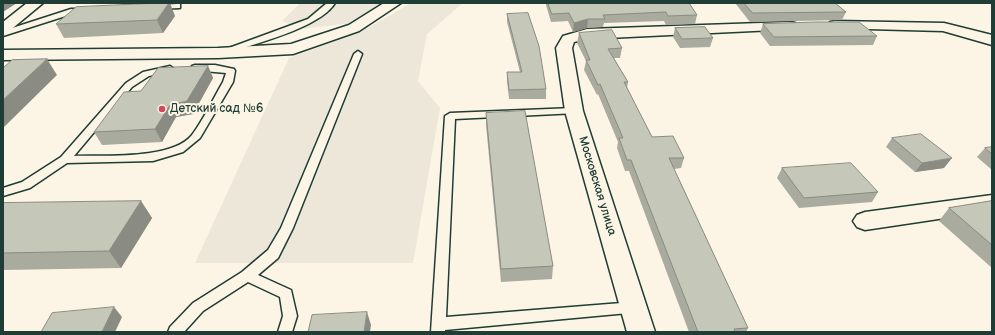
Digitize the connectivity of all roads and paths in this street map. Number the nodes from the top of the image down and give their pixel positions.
1 (36, 3) edge
2 (330, 3) edge
3 (394, 3) edge
4 (177, 6) dead end
5 (145, 8) edge
6 (90, 11) edge
7 (804, 25) edge
8 (820, 25) edge
9 (3, 29) edge
10 (3, 34) edge
11 (992, 40) edge
12 (218, 53) junction
13 (3, 54) edge
14 (358, 54) dead end
15 (574, 111) junction
16 (65, 160) junction
17 (3, 192) edge
18 (992, 204) edge
19 (865, 221) dead end
20 (247, 276) junction
21 (634, 308) junction
22 (438, 328) edge
23 (175, 332) edge
24 (285, 332) edge
25 (641, 332) edge

1 - 9 street
2 - 12 lane
3 - 12 street
4 - 5 lane
6 - 10 lane
7 - 15 street, Московская улица
8 - 11 street
12 - 13 street
14 - 20 lane
15 - 21 street, Московская улица
15 - 22 lane
16 - 16 lane
16 - 17 lane
18 - 19 street
20 - 23 lane
20 - 24 lane
21 - 22 lane
21 - 25 street, Московская улица

